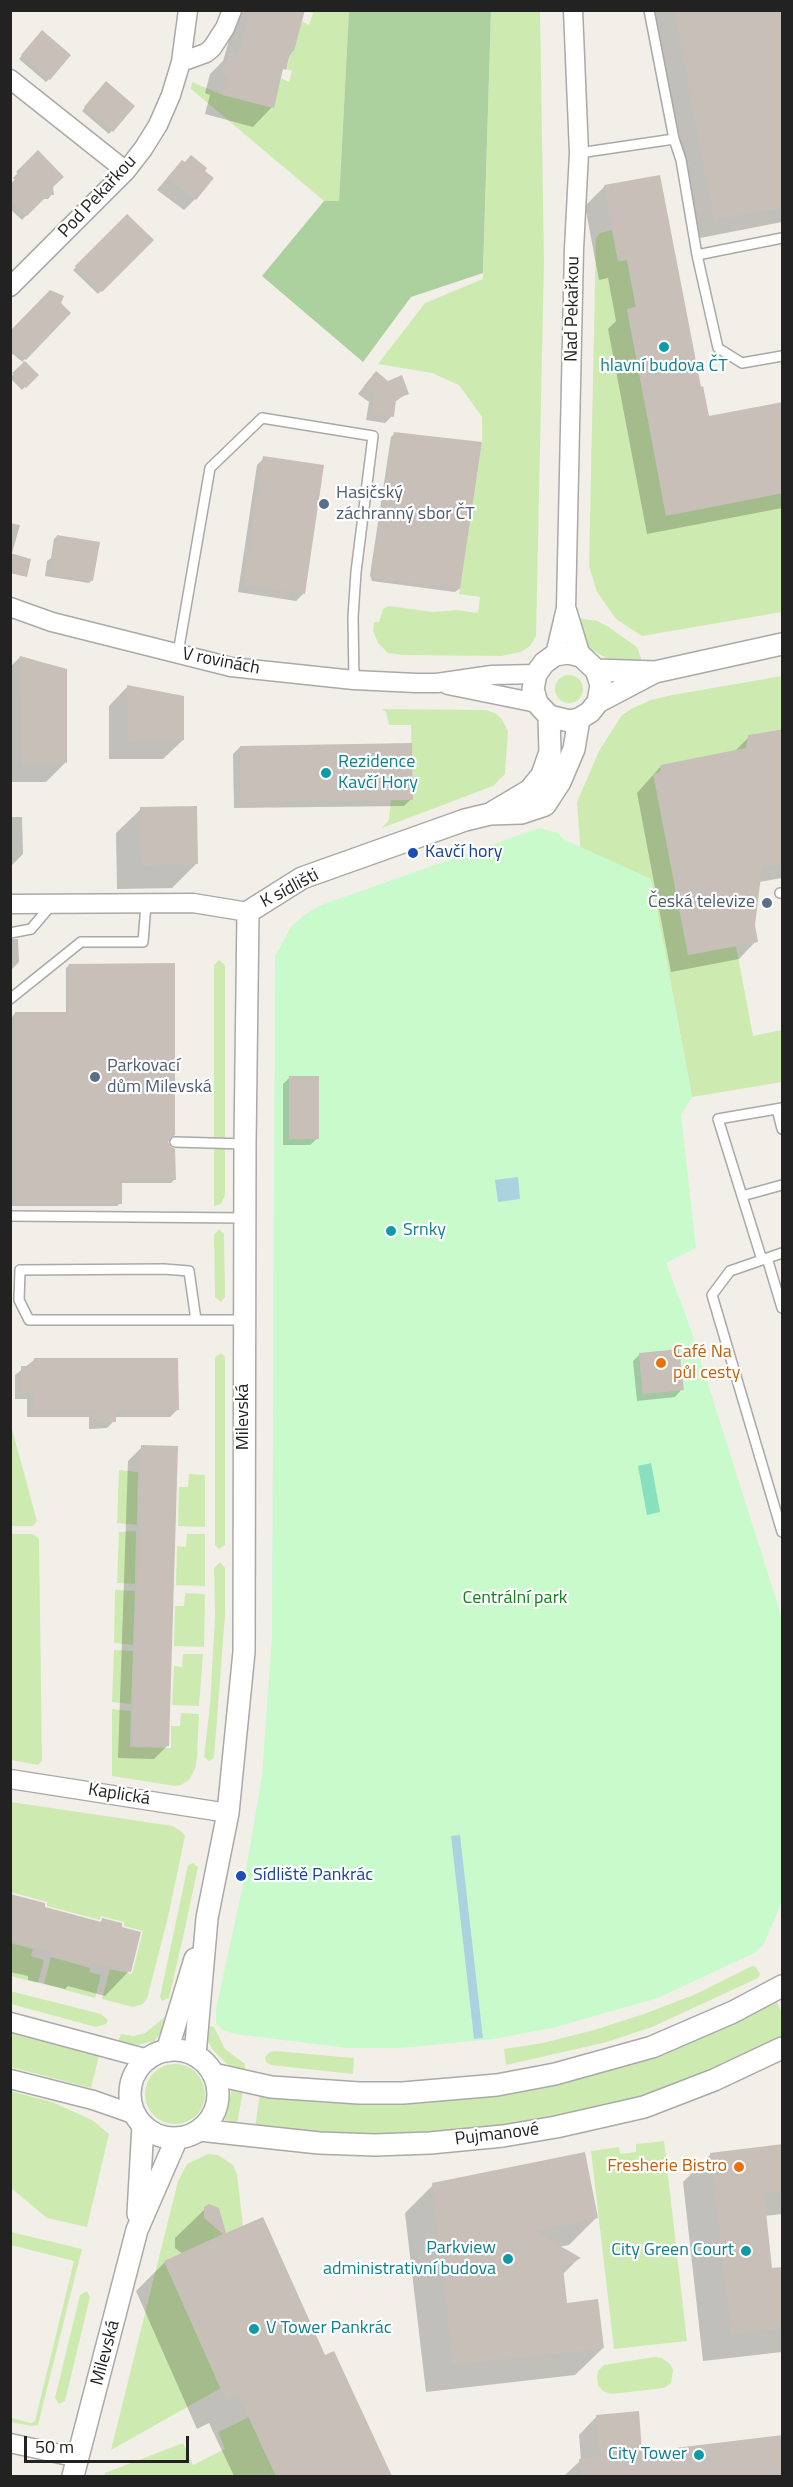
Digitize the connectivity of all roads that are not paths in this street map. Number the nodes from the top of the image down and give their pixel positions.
1 (188, 10) edge
2 (232, 10) edge
3 (573, 10) edge
4 (649, 10) edge
5 (181, 62) junction
6 (10, 79) edge
7 (674, 139) junction
8 (579, 153) junction
9 (126, 171) junction
10 (783, 238) edge
11 (697, 255) junction
12 (10, 287) edge
13 (783, 356) edge
14 (10, 607) edge
15 (566, 608) junction
16 (783, 644) edge
17 (178, 653) junction
18 (555, 656) junction
19 (588, 663) junction
20 (655, 672) junction
21 (536, 674) junction
22 (354, 680) junction
23 (437, 683) junction
24 (598, 702) junction
25 (543, 710) junction
26 (579, 719) junction
27 (490, 814) junction
28 (53, 903) junction
29 (10, 904) edge
30 (146, 904) junction
31 (248, 912) junction
32 (10, 933) edge
33 (10, 999) edge
34 (780, 1108) edge
35 (783, 1129) edge
36 (175, 1143) dead end
37 (245, 1144) junction
38 (783, 1185) edge
39 (742, 1196) junction
40 (10, 1216) edge
41 (246, 1218) junction
42 (783, 1253) edge
43 (765, 1259) junction
44 (783, 1308) edge
45 (196, 1320) junction
46 (245, 1320) junction
47 (783, 1494) edge
48 (772, 1498) junction
49 (783, 1532) edge
50 (10, 1779) edge
51 (228, 1813) junction
52 (207, 1918) junction
53 (783, 1986) edge
54 (10, 2022) edge
55 (783, 2048) edge
56 (158, 2055) junction
57 (195, 2055) junction
58 (213, 2074) junction
59 (10, 2079) edge
60 (139, 2120) junction
61 (199, 2130) junction
62 (177, 2138) junction
63 (137, 2230) junction
64 (10, 2443) edge
65 (76, 2467) edge

1 - 5 street, Pod Pekařkou
2 - 5 street
3 - 8 street, Nad Pekařkou
4 - 7 lane
5 - 9 street, Pod Pekařkou
6 - 9 street
7 - 8 lane
7 - 11 lane
8 - 15 street, Nad Pekařkou
9 - 12 street, Pod Pekařkou
10 - 11 lane
11 - 13 lane
14 - 17 street, V rovinách
15 - 18 street, Nad Pekařkou
15 - 19 street, Nad Pekařkou
16 - 20 street
17 - 22 street, V rovinách
17 - 22 lane
18 - 19 street
18 - 21 street
19 - 20 street
19 - 24 street
20 - 24 street
21 - 23 street, V rovinách
21 - 25 street
22 - 23 street, V rovinách
23 - 25 street, V rovinách
24 - 26 street
25 - 26 street
25 - 27 street, K sídlišti
26 - 27 street, K sídlišti
27 - 31 street, K sídlišti
28 - 29 street, K sídlišti
28 - 30 street, K sídlišti
28 - 32 lane
30 - 31 street, K sídlišti
30 - 33 lane
31 - 37 street, Milevská
34 - 35 lane
34 - 39 lane
36 - 37 lane
37 - 41 street, Milevská
38 - 39 lane
39 - 43 lane
40 - 41 lane
41 - 46 street, Milevská
42 - 43 lane
43 - 44 lane
43 - 48 lane
45 - 45 lane
45 - 46 lane
46 - 51 street, Milevská
47 - 48 lane
48 - 49 lane
50 - 51 street, Kaplická
51 - 52 street, Milevská
52 - 56 street, Milevská
52 - 57 street, Milevská
53 - 58 street
54 - 56 street
55 - 61 street, Pujmanové
56 - 57 street
56 - 60 street, Milevská
57 - 58 street
58 - 61 street
59 - 60 street
60 - 62 street
60 - 63 street, Milevská
61 - 62 street
62 - 63 street, Milevská
63 - 65 street, Milevská
64 - 65 street

